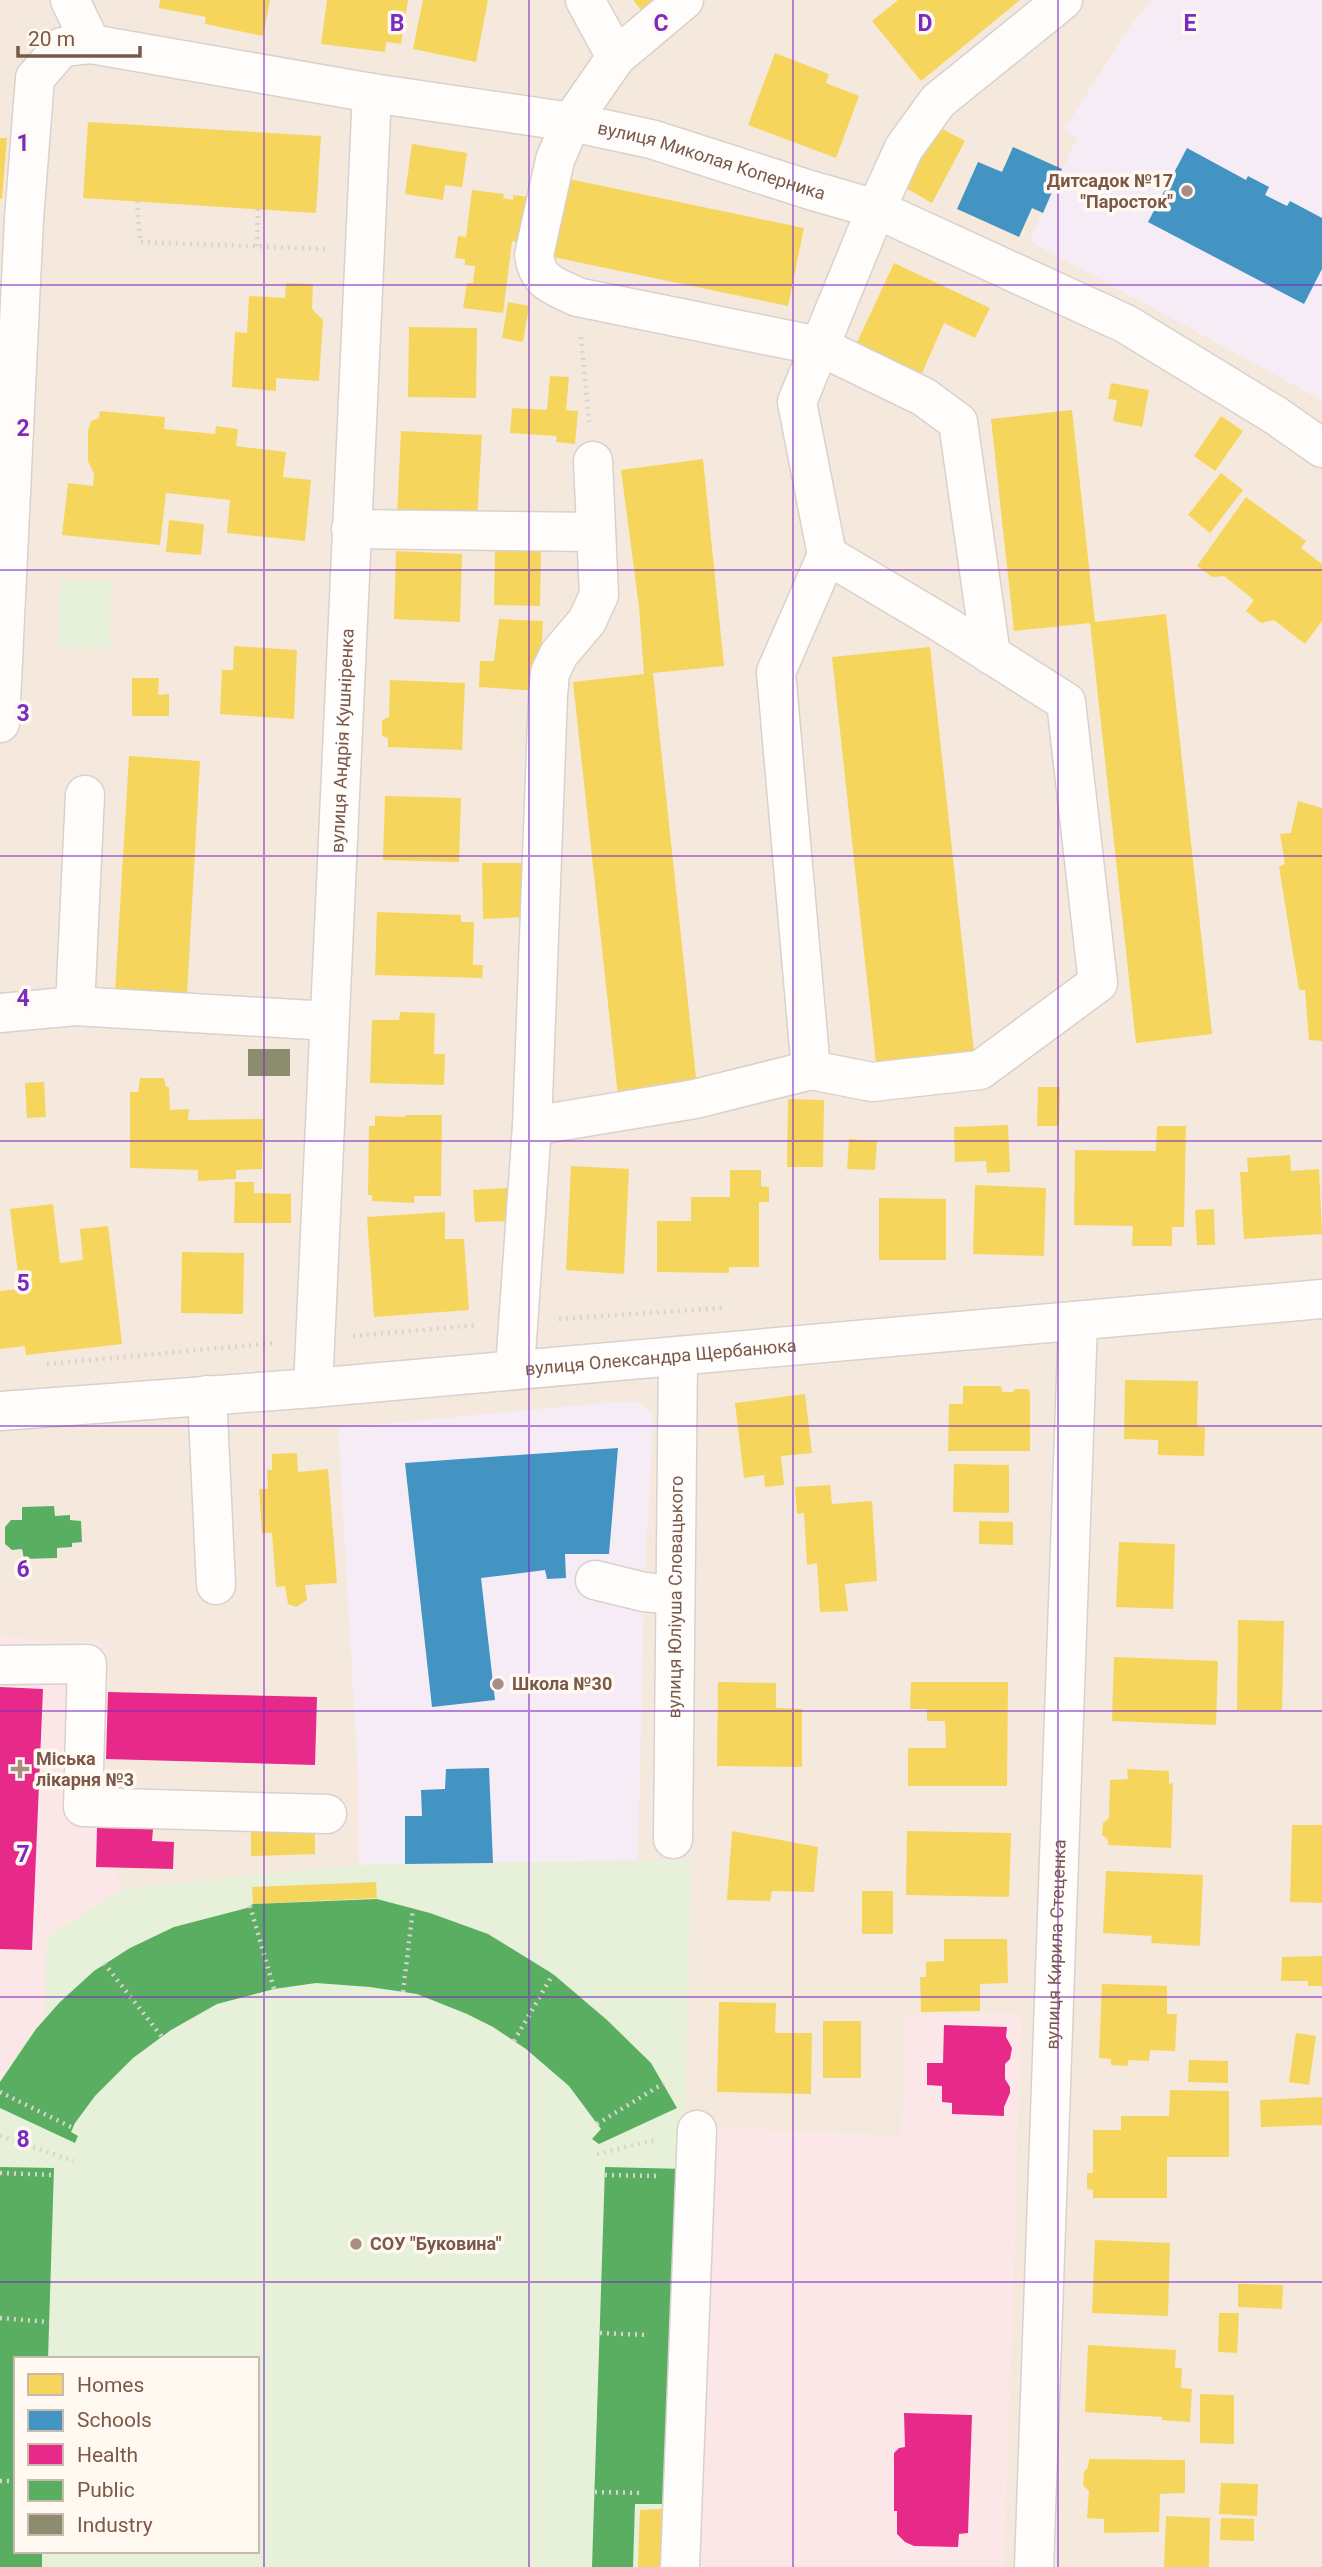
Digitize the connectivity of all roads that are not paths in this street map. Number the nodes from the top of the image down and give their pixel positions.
1 (70, 0) edge
2 (585, 0) edge
3 (684, 0) edge
4 (1063, 0) edge
5 (91, 44) junction
6 (615, 57) junction
7 (372, 93) junction
8 (570, 122) junction
9 (876, 209) junction
10 (819, 346) junction
11 (1322, 449) edge
12 (593, 461) road end
13 (351, 529) junction
14 (596, 532) junction
15 (827, 555) junction
16 (991, 655) junction
17 (0, 721) edge
18 (85, 795) dead end
19 (75, 1006) junction
20 (0, 1013) edge
21 (329, 1021) junction
22 (811, 1070) junction
23 (532, 1126) junction
24 (1322, 1299) edge
25 (1079, 1321) junction
26 (678, 1356) junction
27 (515, 1368) junction
28 (313, 1388) junction
29 (207, 1395) junction
30 (0, 1411) edge
31 (595, 1580) dead end
32 (216, 1585) dead end
33 (675, 1595) junction
34 (0, 1665) edge
35 (327, 1814) dead end
36 (673, 1839) dead end
37 (697, 2130) road end
38 (680, 2567) edge
39 (1034, 2567) edge

1 - 5 street
2 - 6 street
3 - 6 street
4 - 9 street
5 - 7 street, вулиця Миколая Коперника
5 - 17 street
6 - 8 street
7 - 8 street, вулиця Миколая Коперника
7 - 13 street, вулиця Андрія Кушніренка
8 - 9 street, вулиця Миколая Коперника
8 - 10 street
9 - 10 street
9 - 11 street, вулиця Миколая Коперника
10 - 15 street
10 - 16 street
12 - 14 street
13 - 14 street
13 - 21 street, вулиця Андрія Кушніренка
14 - 23 street
15 - 16 street
15 - 22 street
16 - 22 street
18 - 19 street
19 - 20 street
19 - 21 street
21 - 28 street, вулиця Андрія Кушніренка
22 - 23 street
23 - 27 street
24 - 25 street, вулиця Олександра Щербанюка
25 - 26 street, вулиця Олександра Щербанюка
25 - 39 street, вулиця Кирила Стеценка
26 - 27 street, вулиця Олександра Щербанюка
26 - 33 street, вулиця Юліуша Словацького
27 - 28 street, вулиця Олександра Щербанюка
28 - 29 street, вулиця Олександра Щербанюка
29 - 30 street, вулиця Олександра Щербанюка
29 - 32 street
31 - 33 street
33 - 36 street, вулиця Юліуша Словацького
34 - 35 street
37 - 38 street

